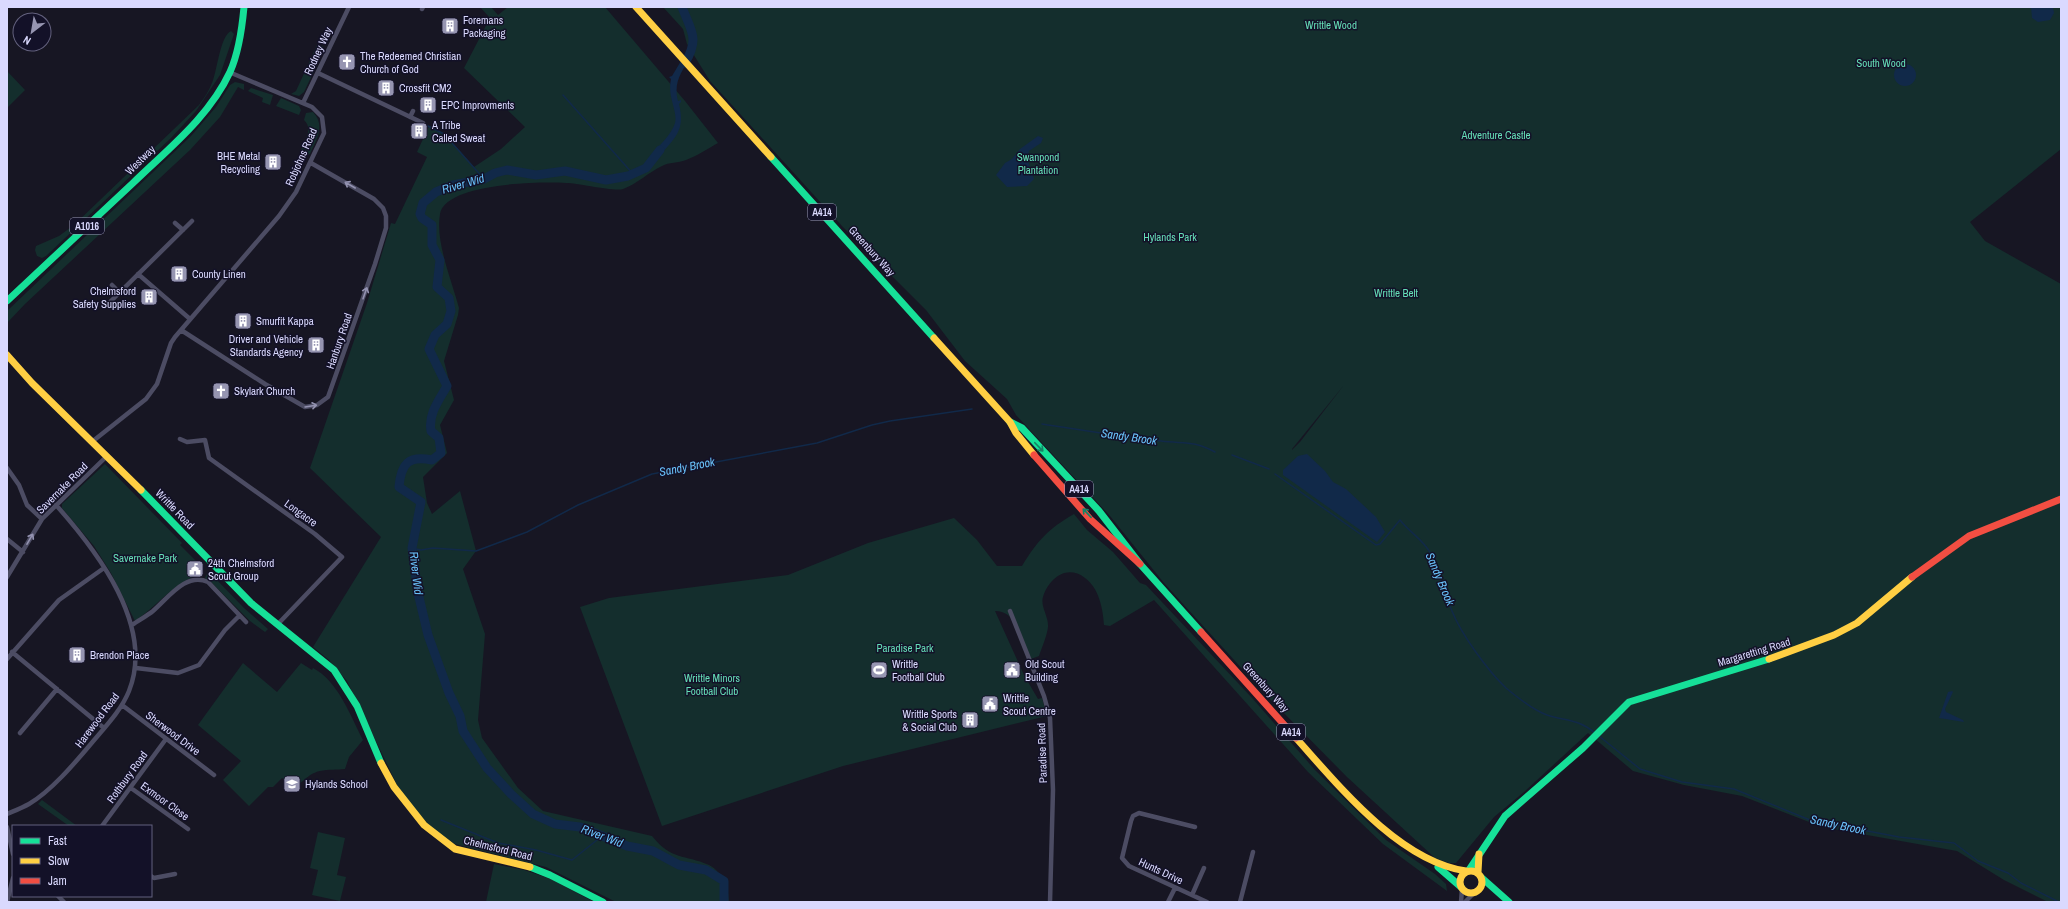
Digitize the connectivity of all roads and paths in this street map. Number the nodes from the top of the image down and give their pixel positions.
1 (244, 7) edge
2 (349, 7) edge
3 (636, 7) edge
4 (230, 72) junction
5 (318, 73) junction
6 (304, 103) junction
7 (414, 111) dead end
8 (410, 117) junction
9 (423, 124) dead end
10 (311, 163) junction
11 (192, 221) dead end
12 (175, 223) dead end
13 (182, 230) junction
14 (138, 274) junction
15 (112, 285) dead end
16 (119, 292) junction
17 (7, 301) edge
18 (110, 302) dead end
19 (190, 319) junction
20 (181, 330) junction
21 (7, 355) edge
22 (1010, 422) junction
23 (180, 439) dead end
24 (93, 441) junction
25 (107, 456) junction
26 (7, 468) edge
27 (2061, 499) edge
28 (56, 505) junction
29 (42, 520) junction
30 (7, 539) edge
31 (23, 552) junction
32 (1140, 564) junction
33 (104, 568) junction
34 (7, 578) edge
35 (1010, 611) dead end
36 (239, 616) junction
37 (246, 622) dead end
38 (132, 625) junction
39 (277, 625) junction
40 (12, 652) junction
41 (7, 659) edge
42 (136, 668) junction
43 (334, 670) joint
44 (57, 689) junction
45 (122, 705) junction
46 (104, 728) junction
47 (20, 733) dead end
48 (166, 739) junction
49 (214, 775) dead end
50 (131, 788) junction
51 (7, 814) edge
52 (103, 825) edge
53 (7, 826) edge
54 (1195, 827) dead end
55 (188, 829) dead end
56 (12, 849) edge
57 (1253, 852) dead end
58 (1479, 854) junction
59 (1436, 865) junction
60 (1204, 868) dead end
61 (1467, 871) junction
62 (175, 874) dead end
63 (1480, 875) junction
64 (152, 877) edge
65 (12, 886) edge
66 (1175, 888) junction
67 (1462, 888) junction
68 (1476, 891) junction
69 (1192, 895) junction
70 (1501, 896) junction
71 (8, 902) edge
72 (603, 902) edge
73 (1050, 902) edge
74 (1168, 902) edge
75 (1207, 902) edge
76 (1240, 902) edge
77 (1460, 902) edge
78 (1465, 902) edge
79 (1509, 902) edge

1 - 4 main road, Westway / A1016
2 - 5 street, Rodney Way
3 - 22 main road, Greenbury Way / A414
4 - 6 street, Robjohns Road
4 - 17 main road, Westway / A1016
5 - 6 street, Rodney Way
5 - 8 street
6 - 10 street, Robjohns Road
7 - 8 street
8 - 9 street
10 - 19 street, Robjohns Road
20 -> 10 street, Hanbury Road
11 - 13 street
12 - 13 street
13 - 14 street
14 - 16 street
14 - 19 street
15 - 16 street
16 - 18 street
19 - 20 street, Robjohns Road
20 - 24 street, Robjohns Road
21 - 24 main road, Writtle Road
32 -> 22 main road, Greenbury Way / A414
22 -> 32 main road, Greenbury Way / A414
23 - 39 street, Longacre
24 - 25 main road, Writtle Road
25 - 28 street, Savernake Road
25 - 39 main road, Writtle Road
26 - 29 street
27 - 58 main road, Margaretting Road
28 - 29 street, Savernake Road
28 - 33 street, Harewood Road
31 -> 29 street, Savernake Road
30 - 31 street
31 - 34 street, Savernake Road
32 - 59 main road, Greenbury Way / A414
33 - 38 street, Harewood Road
33 - 40 street
35 - 73 street, Paradise Road
36 - 37 street
36 - 38 street
36 - 42 street
38 - 42 street, Harewood Road
39 - 43 main road, Writtle Road
40 - 41 street
40 - 44 street
42 - 45 street, Harewood Road
43 - 72 main road, Chelmsford Road
44 - 46 street
44 - 47 street
45 - 46 street, Harewood Road
45 - 48 street, Sherwood Drive
46 - 51 street, Harewood Road
48 - 49 street, Sherwood Drive
48 - 50 street, Rothbury Road
50 - 52 street, Rothbury Road
50 - 55 street, Exmoor Close
53 - 56 street
54 - 66 street, Hunts Drive
57 - 76 street
58 - 61 main road, Margaretting Road
58 - 63 main road, Margaretting Road
59 - 61 main road, Greenbury Way / A414
59 - 67 main road, Greenbury Way / A414
60 - 69 street
61 - 63 main road
61 - 67 main road
62 - 64 street
63 - 68 main road
63 - 70 main road
65 - 71 street
66 - 69 street, Hunts Drive
66 - 74 street
67 - 68 main road
67 - 77 street
68 - 70 main road
68 - 78 street
69 - 75 street, Hunts Drive
70 - 79 main road

